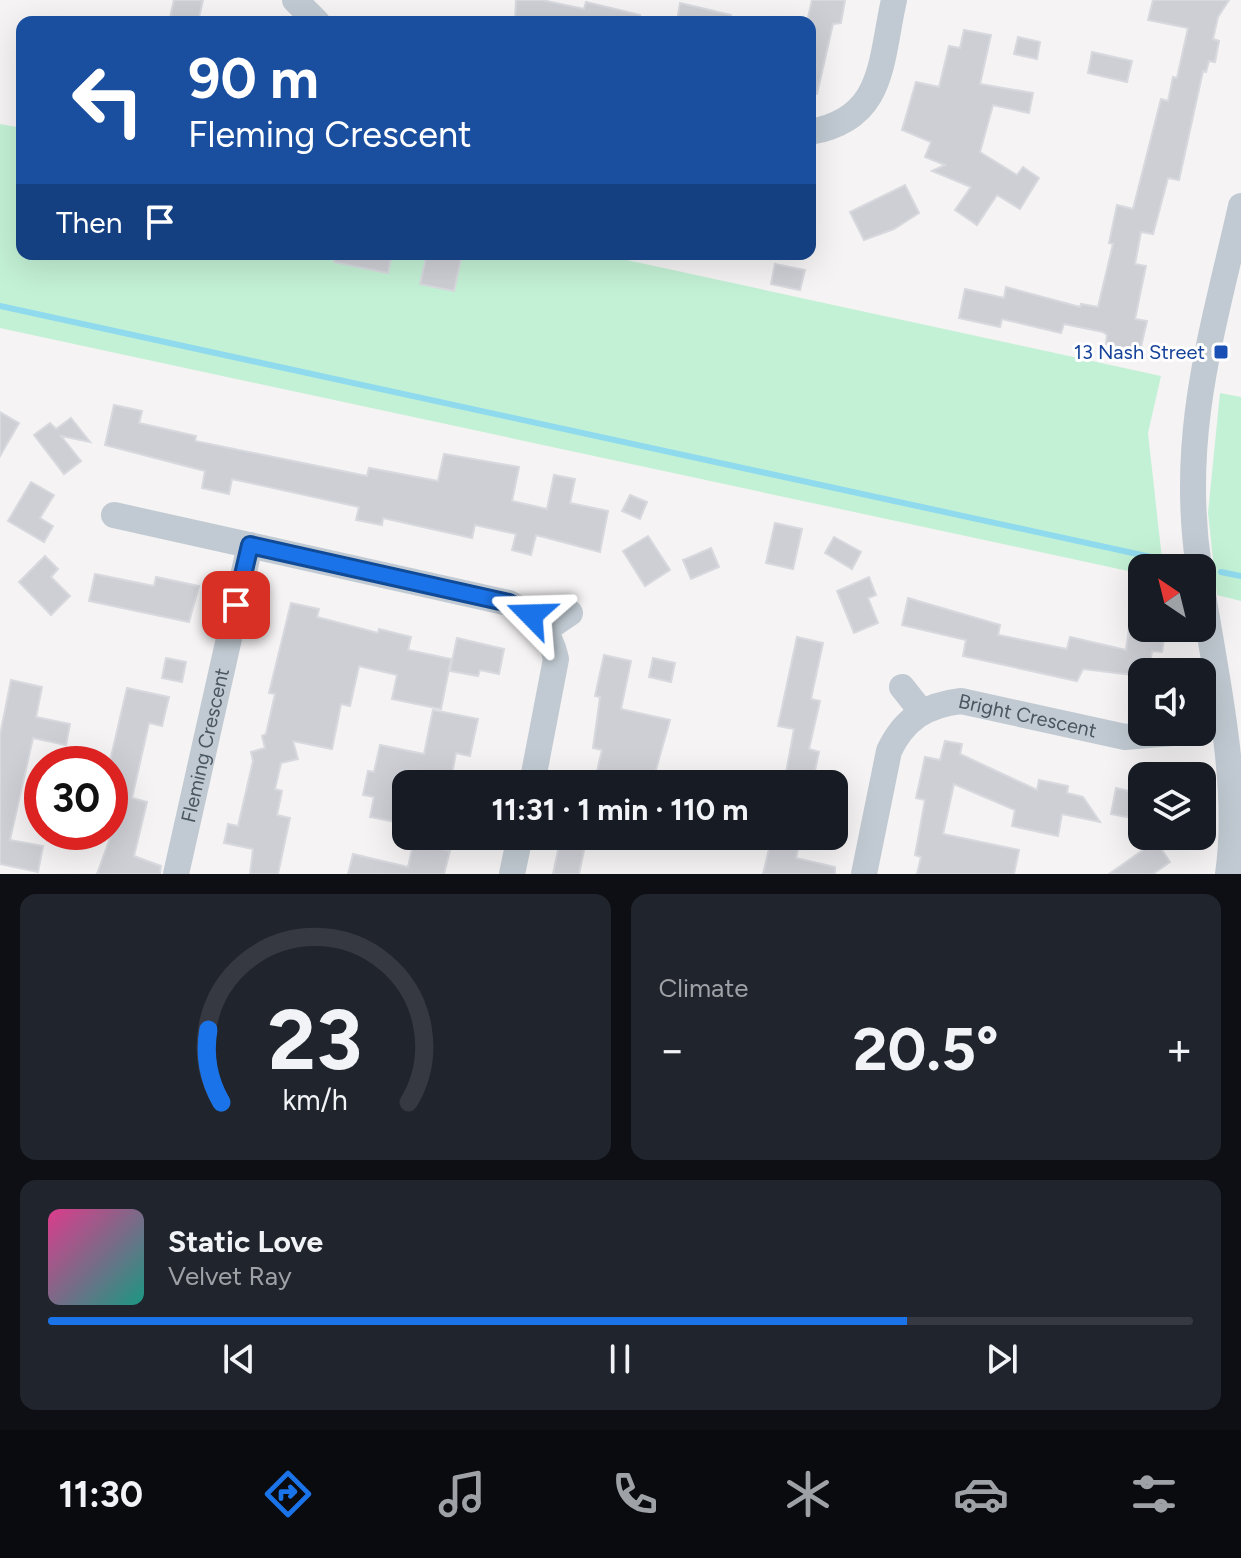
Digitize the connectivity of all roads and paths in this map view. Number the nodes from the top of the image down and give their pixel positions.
1 (295, 0) edge
2 (894, 0) edge
3 (311, 16) edge
4 (816, 131) edge
5 (1241, 206) edge
6 (114, 515) dead end
7 (250, 545) junction
8 (1197, 554) edge
9 (570, 613) dead end
10 (545, 630) junction
11 (902, 687) dead end
12 (921, 711) junction
13 (1128, 737) edge
14 (1216, 740) edge
15 (535, 770) edge
16 (517, 850) edge
17 (176, 874) edge
18 (512, 874) edge
19 (864, 874) edge
20 (1228, 874) edge

1 - 3 street
2 - 4 street
5 - 8 street
6 - 7 street
7 - 10 street
7 - 17 street, Fleming Crescent
9 - 10 street
10 - 15 street
11 - 12 street
12 - 13 street, Bright Crescent
12 - 19 street
14 - 20 street
16 - 18 street

